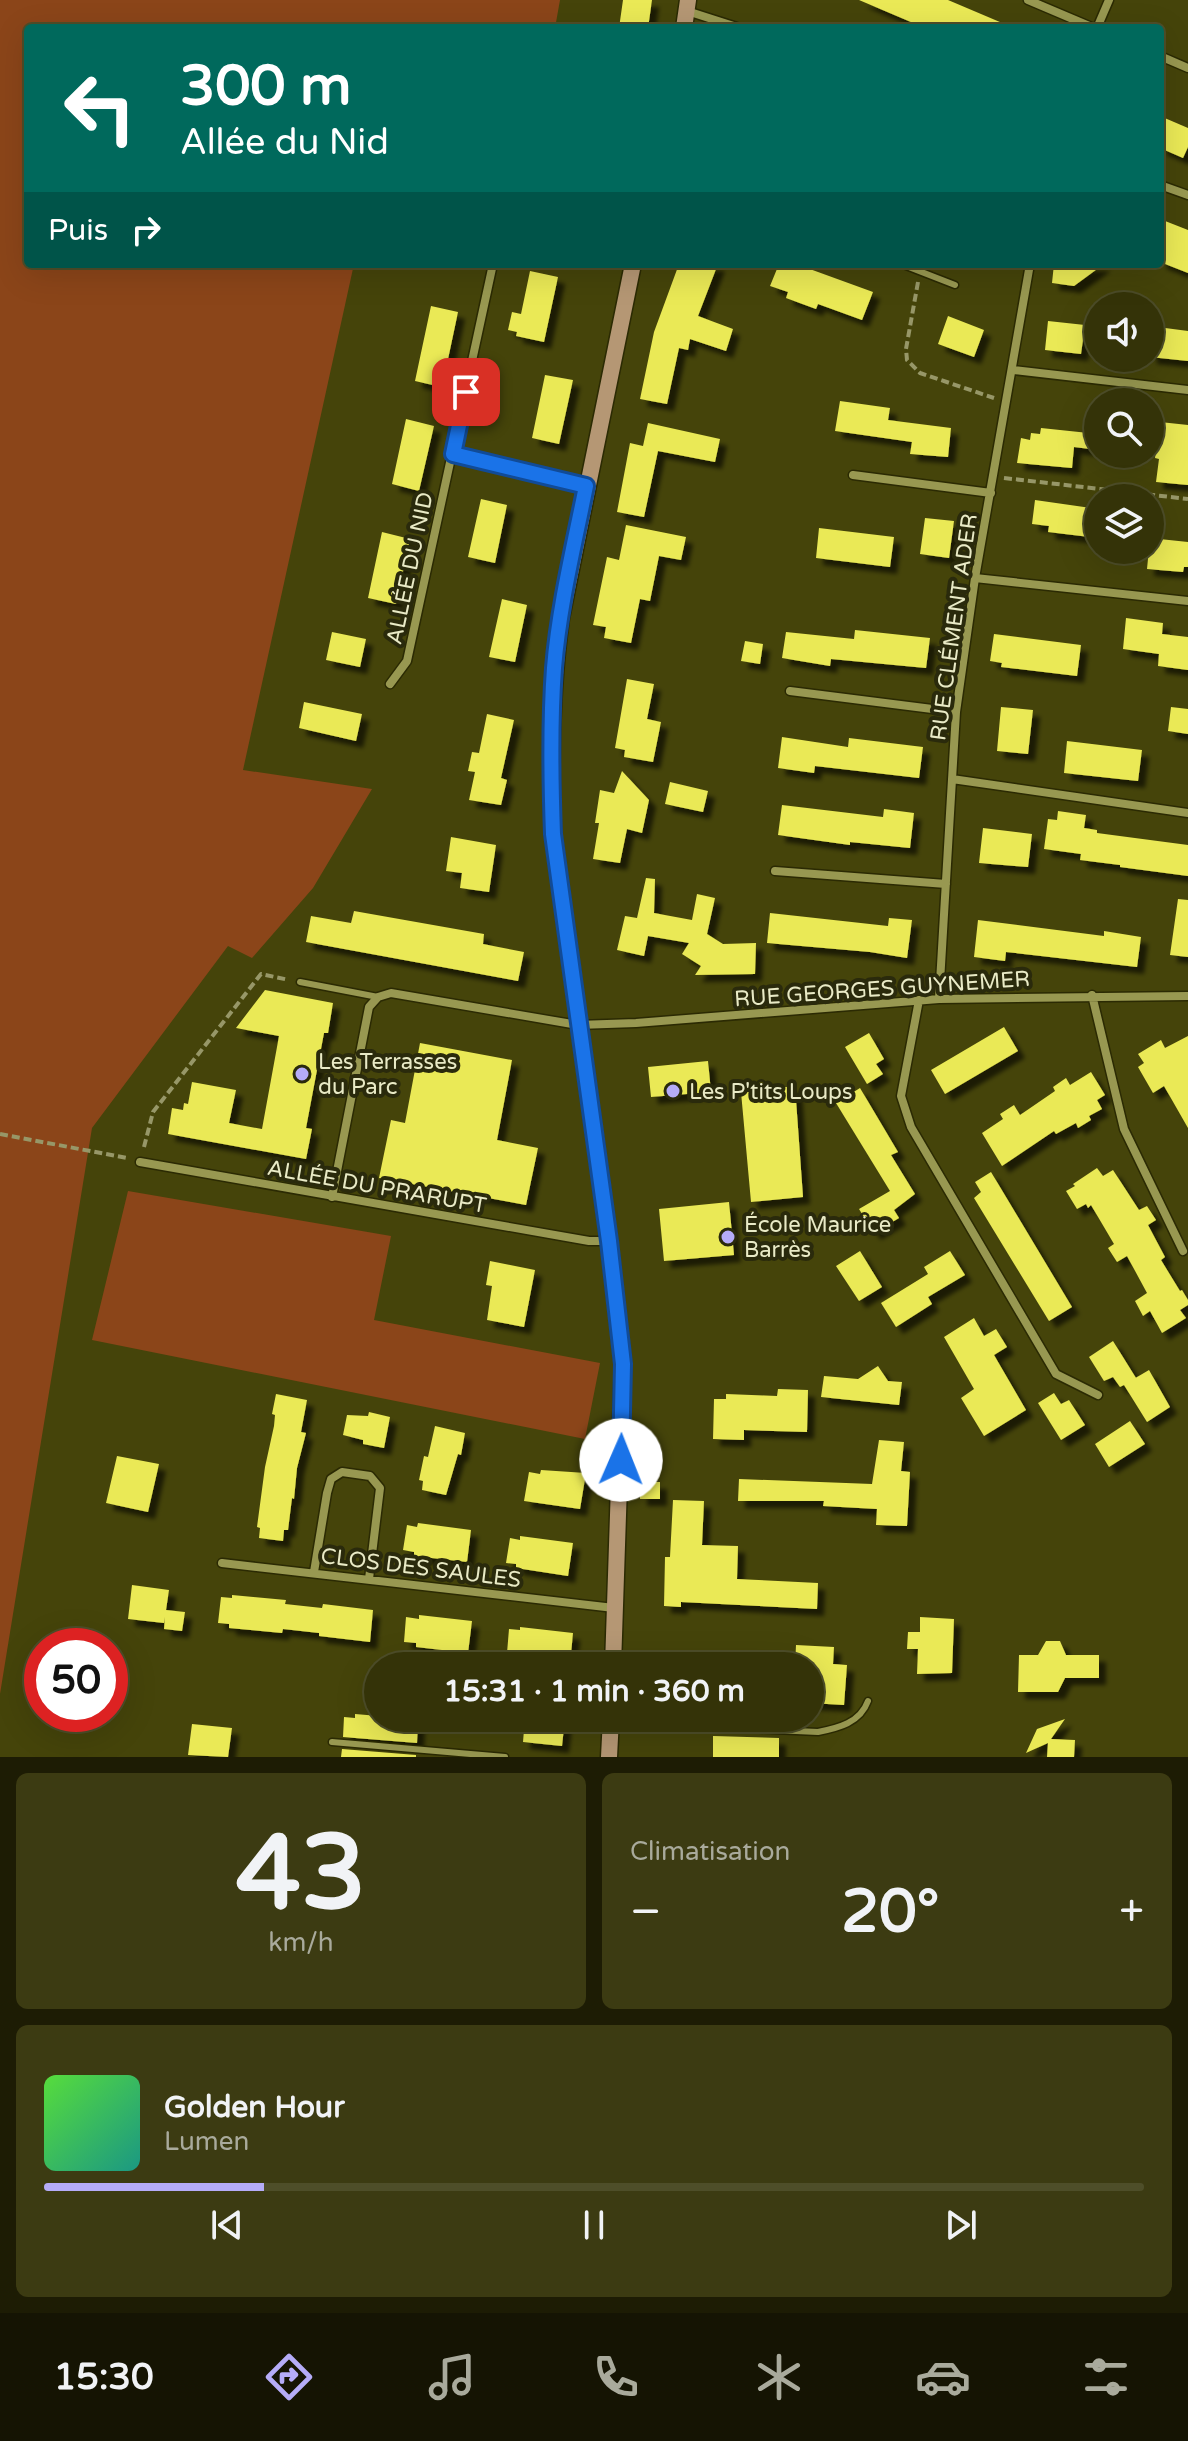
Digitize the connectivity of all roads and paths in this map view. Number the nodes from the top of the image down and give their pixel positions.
1 (1028, 0) edge
2 (1109, 0) edge
3 (686, 13) edge
4 (726, 24) edge
5 (1086, 24) edge
6 (1098, 24) edge
7 (1164, 58) edge
8 (1188, 68) edge
9 (1164, 186) edge
10 (1188, 195) edge
11 (492, 268) edge
12 (632, 268) edge
13 (910, 268) edge
14 (1029, 268) edge
15 (920, 272) junction
16 (955, 285) dead end
17 (1013, 370) junction
18 (1188, 390) edge
19 (1007, 402) junction
20 (453, 454) junction
21 (853, 475) dead end
22 (994, 477) junction
23 (586, 486) junction
24 (991, 493) junction
25 (1188, 499) edge
26 (975, 578) junction
27 (1188, 601) edge
28 (390, 684) dead end
29 (790, 691) dead end
30 (956, 712) junction
31 (952, 779) junction
32 (1188, 813) edge
33 (775, 871) dead end
34 (946, 884) junction
35 (300, 982) joint
36 (1092, 995) junction
37 (1188, 996) edge
38 (378, 997) junction
39 (939, 999) junction
40 (919, 1000) junction
41 (578, 1025) junction
42 (0, 1134) edge
43 (140, 1162) junction
44 (332, 1197) junction
45 (609, 1241) junction
46 (1183, 1251) dead end
47 (1098, 1395) dead end
48 (222, 1563) dead end
49 (314, 1572) junction
50 (369, 1579) junction
51 (615, 1608) junction
52 (613, 1652) edge
53 (868, 1701) dead end
54 (824, 1731) edge
55 (610, 1732) edge
56 (332, 1742) dead end
57 (505, 1757) edge
58 (609, 1757) edge

1 - 5 street
2 - 6 street
3 - 4 street
7 - 8 street
9 - 10 street
11 - 20 street, ALLÉE DU NID
12 - 23 main road
13 - 15 lane
14 - 17 street, RUE CLÉMENT ADER
15 - 16 lane
15 - 19 path
17 - 18 street
17 - 19 street, RUE CLÉMENT ADER
19 - 22 street, RUE CLÉMENT ADER
20 - 23 street
20 - 28 street, ALLÉE DU NID
21 - 24 street
22 - 24 street, RUE CLÉMENT ADER
22 - 25 path
23 - 41 main road
24 - 26 street, RUE CLÉMENT ADER
26 - 27 street
26 - 30 street, RUE CLÉMENT ADER
29 - 30 street
30 - 31 street, RUE CLÉMENT ADER
31 - 32 street
31 - 34 street, RUE CLÉMENT ADER
33 - 34 street
34 - 39 street, RUE CLÉMENT ADER
35 - 38 lane
35 - 43 path
36 - 37 street, RUE GEORGES GUYNEMER
36 - 39 street, RUE GEORGES GUYNEMER
36 - 46 street
38 - 41 street, RUE GEORGES GUYNEMER
38 - 44 street
39 - 40 street, RUE GEORGES GUYNEMER
40 - 41 street, RUE GEORGES GUYNEMER
40 - 47 street
41 - 45 main road
42 - 43 path
43 - 44 street, ALLÉE DU PRARUPT
44 - 45 street, ALLÉE DU PRARUPT
45 - 51 main road
48 - 49 street, CLOS DES SAULES
49 - 50 street, CLOS DES SAULES
49 - 50 street
50 - 51 street, CLOS DES SAULES
51 - 52 main road
53 - 54 lane
55 - 58 main road
56 - 57 lane

